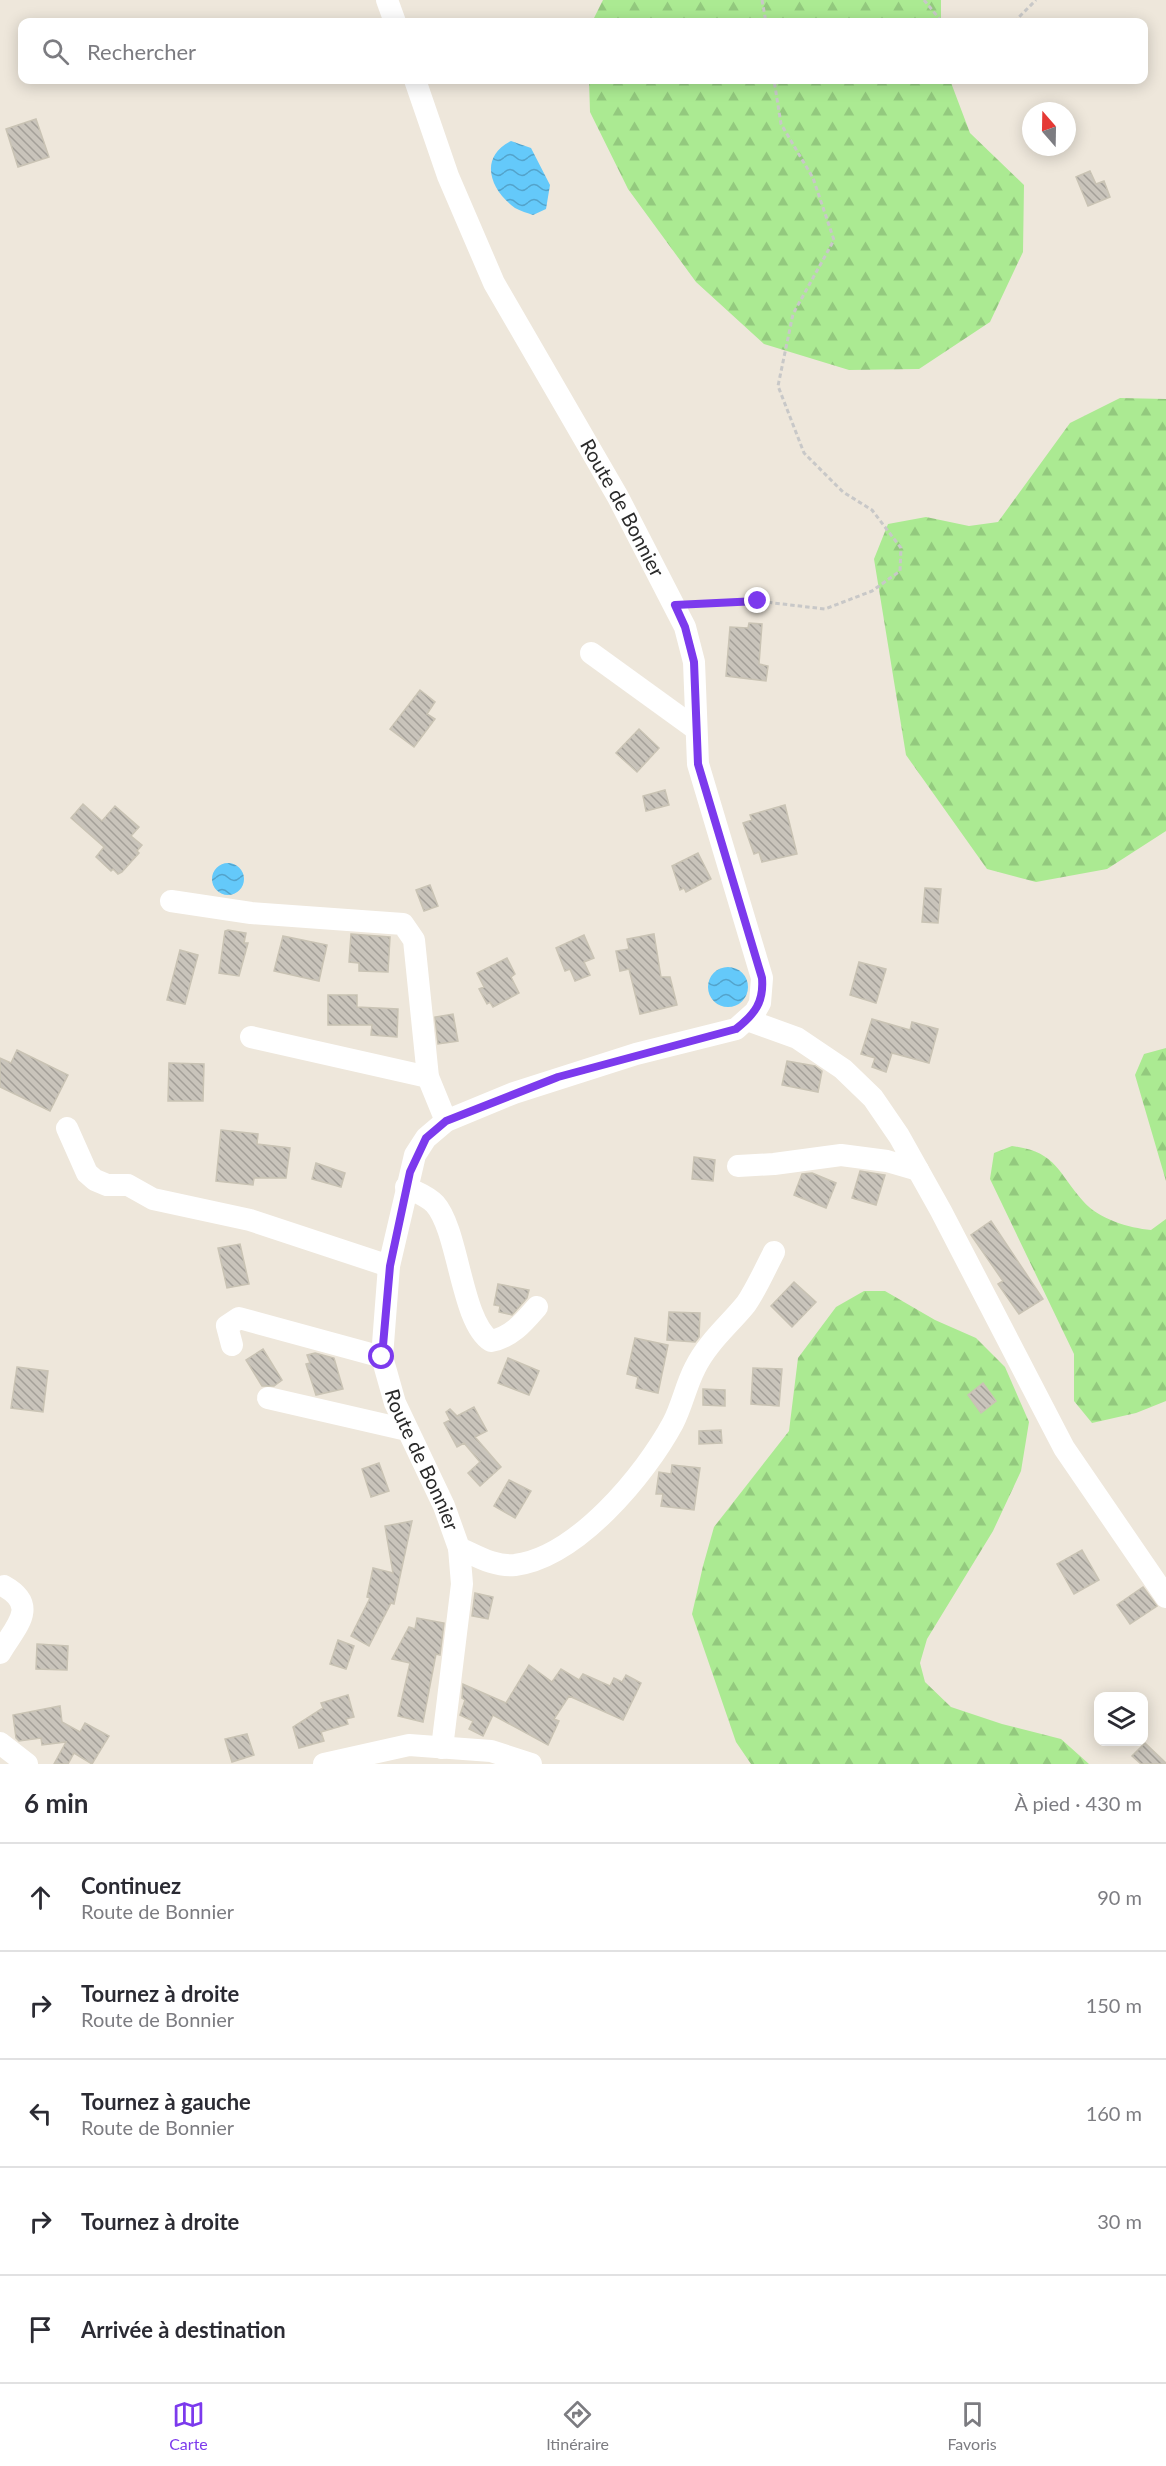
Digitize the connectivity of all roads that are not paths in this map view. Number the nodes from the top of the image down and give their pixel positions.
1 (387, 0) edge
2 (394, 18) edge
3 (416, 84) edge
4 (591, 653) dead end
5 (696, 729) junction
6 (171, 901) dead end
7 (747, 1020) junction
8 (251, 1038) dead end
9 (428, 1077) junction
10 (446, 1121) junction
11 (67, 1128) dead end
12 (738, 1166) dead end
13 (918, 1170) junction
14 (406, 1188) junction
15 (774, 1252) dead end
16 (390, 1266) junction
17 (537, 1307) dead end
18 (232, 1345) dead end
19 (382, 1357) junction
20 (268, 1398) dead end
21 (406, 1430) junction
22 (459, 1548) junction
23 (4, 1586) dead end
24 (1166, 1597) edge
25 (0, 1653) edge
26 (0, 1743) edge
27 (442, 1748) junction
28 (27, 1764) edge
29 (324, 1764) edge
30 (531, 1764) edge

1 - 2 street
3 - 5 street, Route de Bonnier
4 - 5 street
5 - 7 street, Route de Bonnier
6 - 9 street
7 - 10 street, Route de Bonnier
7 - 13 street
8 - 9 street
9 - 10 street
10 - 14 street, Route de Bonnier
11 - 16 street
12 - 13 street
13 - 24 street
14 - 16 street, Route de Bonnier
14 - 17 street
15 - 22 street
16 - 19 street, Route de Bonnier
18 - 19 street
19 - 21 street, Route de Bonnier
20 - 21 street
21 - 22 street, Route de Bonnier
22 - 27 street, Route de Bonnier
23 - 25 street
26 - 28 street
27 - 29 street
27 - 30 street

